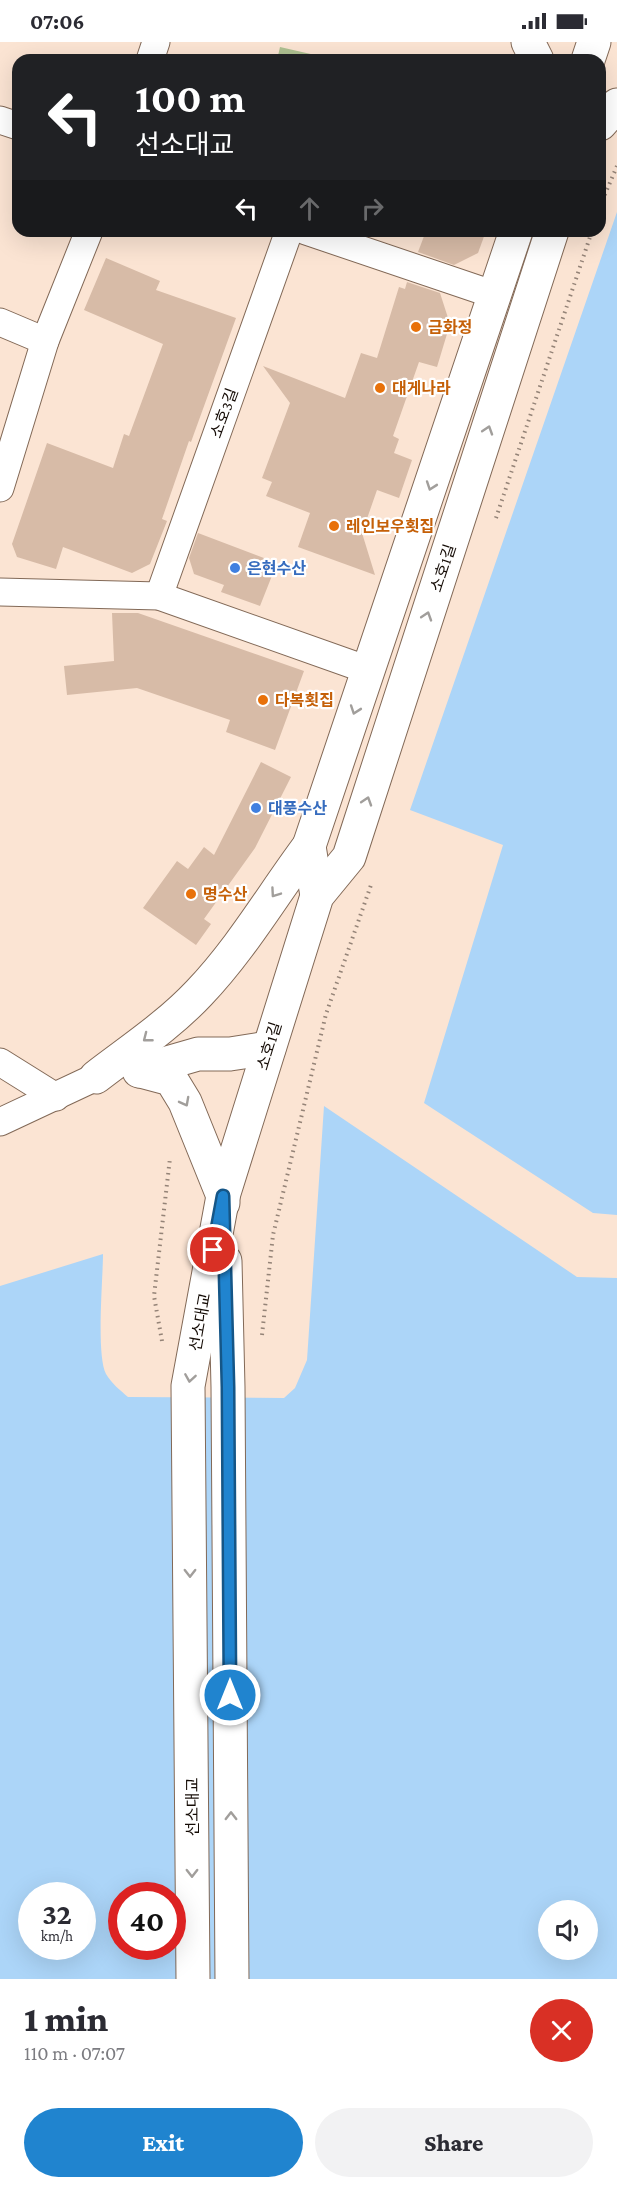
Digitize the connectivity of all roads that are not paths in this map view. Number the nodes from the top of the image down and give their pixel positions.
1 (617, 105) edge
2 (606, 117) edge
3 (87, 237) edge
4 (287, 237) edge
5 (324, 237) edge
6 (514, 237) edge
7 (550, 237) edge
8 (495, 295) junction
9 (0, 322) edge
10 (45, 341) junction
11 (0, 488) edge
12 (0, 592) edge
13 (159, 596) junction
14 (368, 670) junction
15 (309, 846) junction
16 (317, 896) junction
17 (269, 1048) junction
18 (0, 1062) edge
19 (141, 1071) junction
20 (96, 1077) junction
21 (56, 1097) junction
22 (0, 1122) edge
23 (223, 1196) junction
24 (193, 1979) edge
25 (232, 1979) edge

1 - 2 street
3 - 10 street
4 - 13 street, 소호3길
5 - 8 street
6 - 8 street, 소호1길
16 -> 7 street, 소호1길
8 -> 14 street, 소호1길
9 - 10 street
10 - 11 street
12 - 13 street
13 - 14 street
14 -> 15 street, 소호1길
15 - 16 street, 소호1길
15 -> 20 street
16 - 17 street, 소호1길
17 - 19 street
17 - 23 street, 소호1길
18 - 21 street
19 - 20 street
19 -> 23 street
20 - 21 street
21 - 22 street
23 -> 24 street, 선소대교
25 -> 23 street, 선소대교

